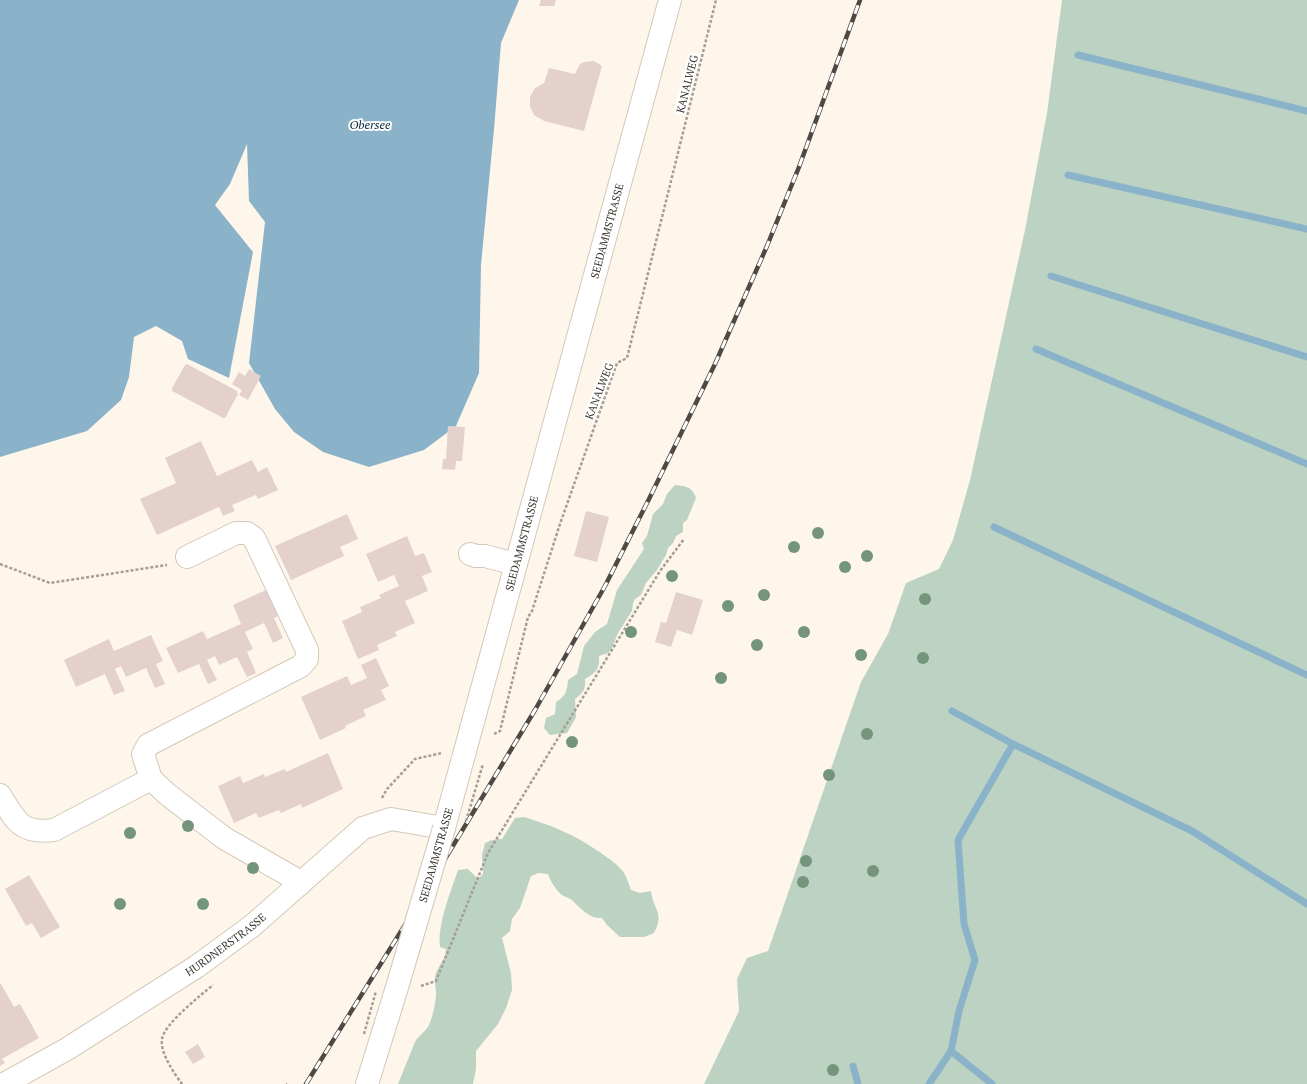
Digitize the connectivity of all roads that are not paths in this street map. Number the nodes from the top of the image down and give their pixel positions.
1 (670, 0) edge
2 (470, 554) dead end
3 (187, 557) road end
4 (515, 564) junction
5 (151, 779) junction
6 (0, 795) edge
7 (444, 828) junction
8 (300, 884) junction
9 (4, 1084) edge
10 (367, 1084) edge

1 - 4 main road, SEEDAMMSTRASSE
2 - 4 main road
3 - 5 main road
4 - 7 main road, SEEDAMMSTRASSE
5 - 6 main road
5 - 8 main road
7 - 8 main road, HURDNERSTRASSE
7 - 10 main road, SEEDAMMSTRASSE, bridge
8 - 9 main road, HURDNERSTRASSE

